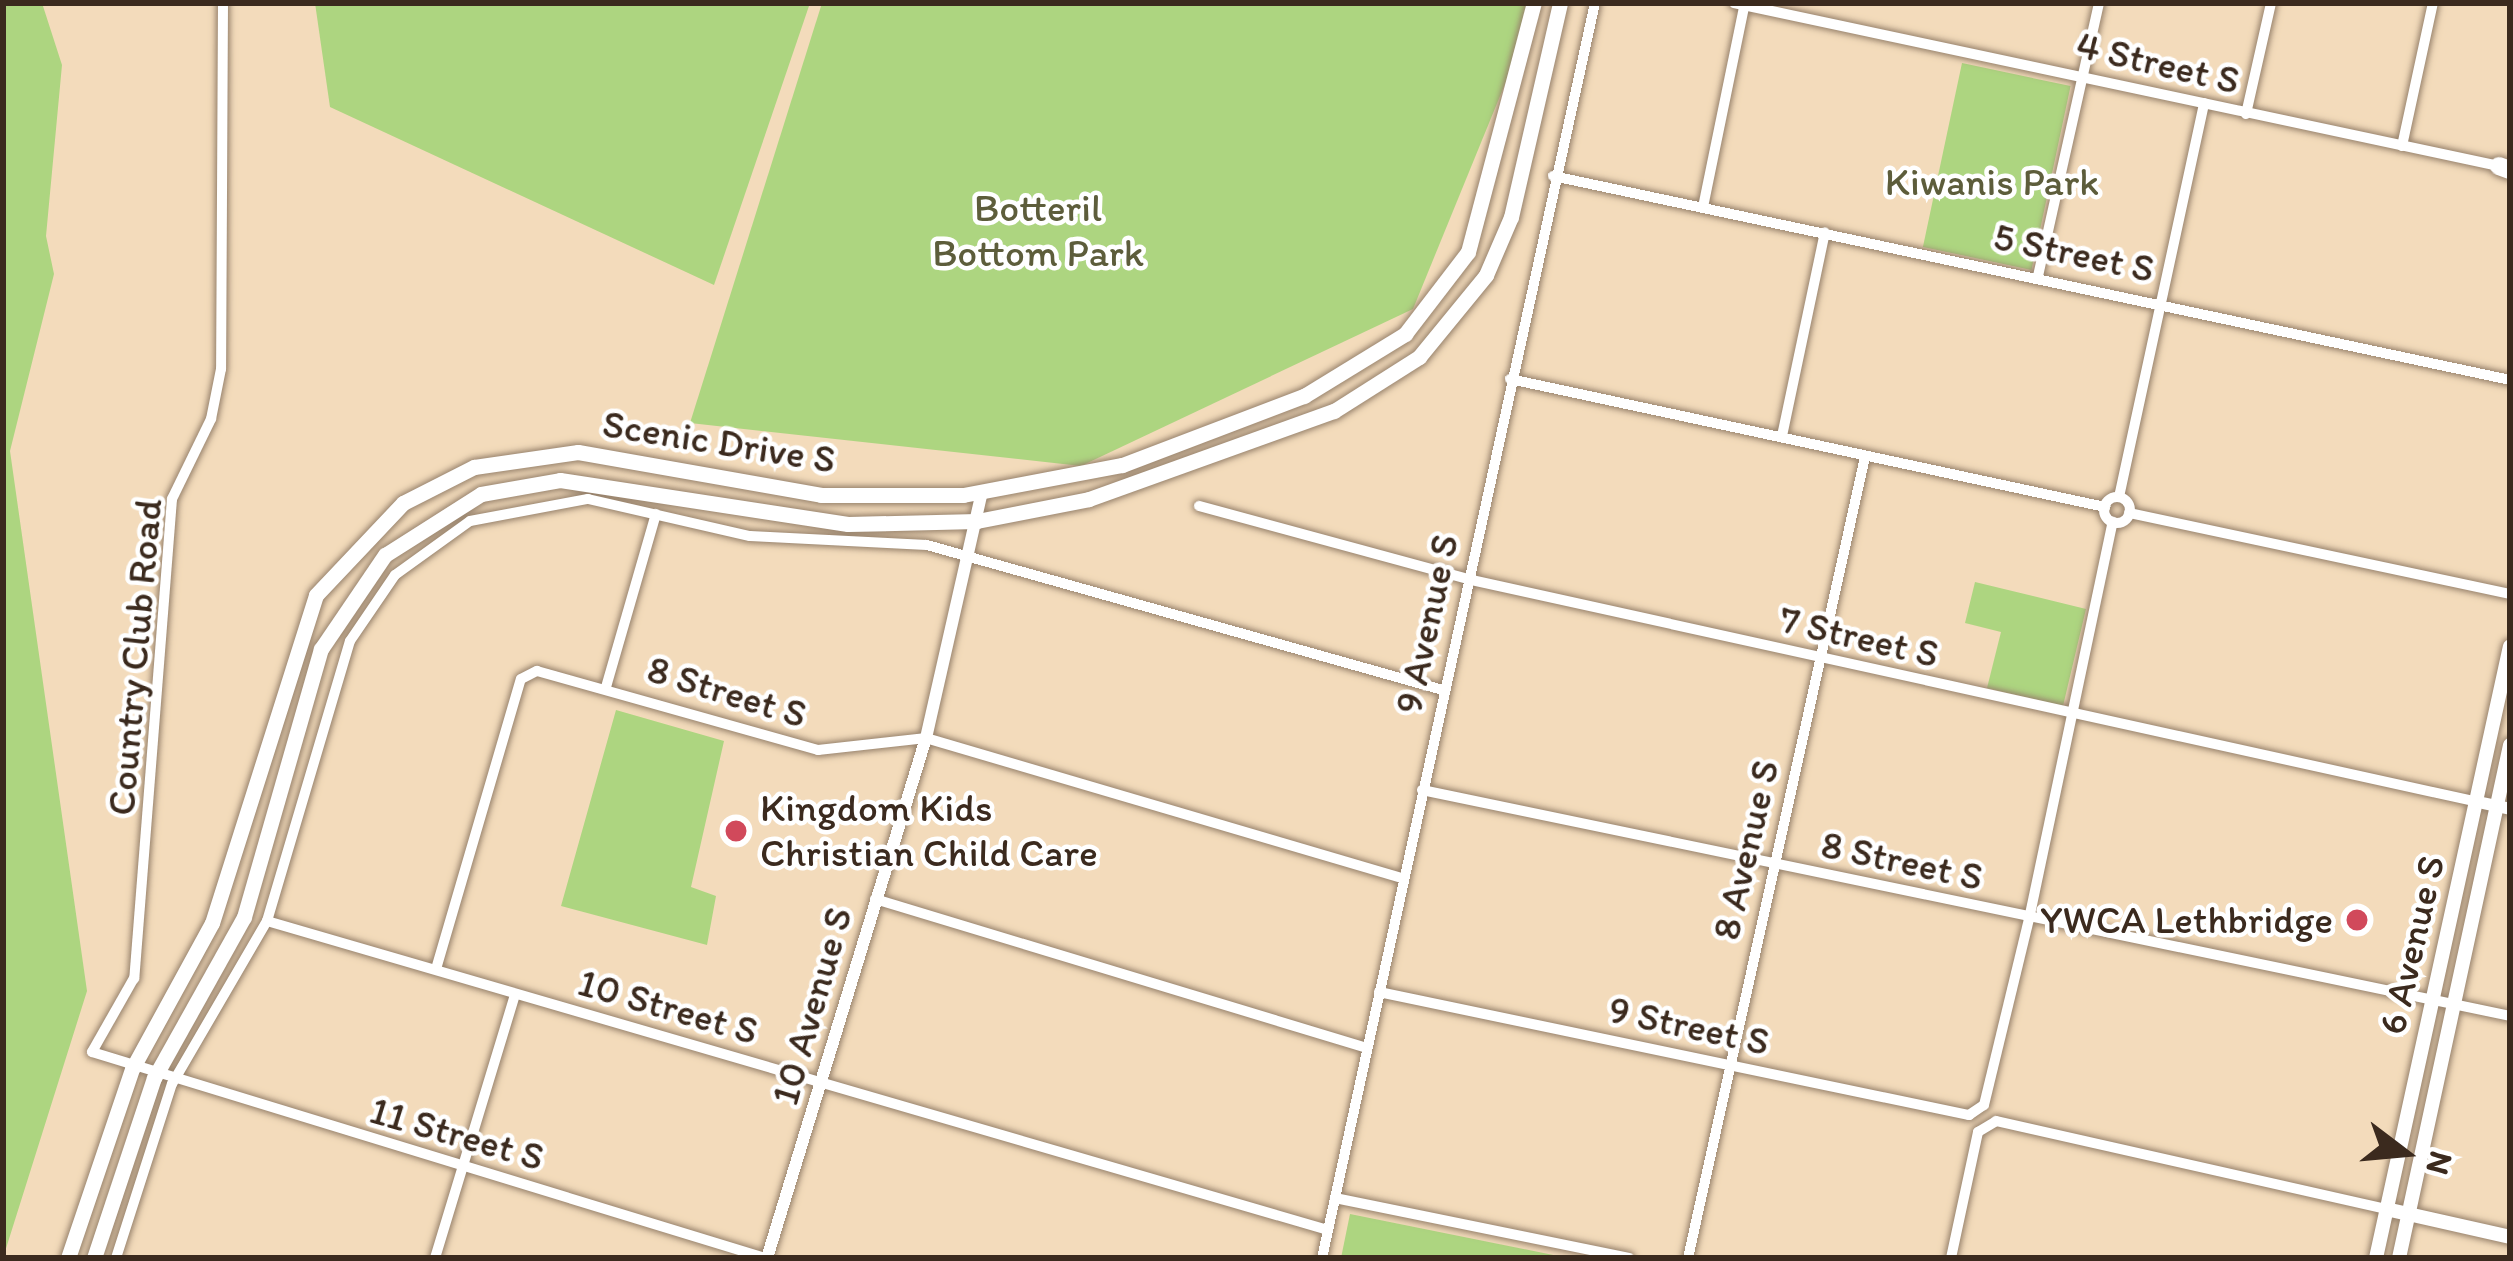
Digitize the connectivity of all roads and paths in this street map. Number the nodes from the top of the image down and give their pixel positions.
1 (223, 3) edge
2 (1534, 3) edge
3 (1560, 3) edge
4 (1595, 3) edge
5 (2099, 3) edge
6 (2271, 3) edge
7 (2434, 3) edge
8 (1741, 4) edge
9 (2083, 76) junction
10 (2204, 103) junction
11 (2246, 113) junction
12 (2402, 146) junction
13 (2506, 167) edge
14 (1553, 176) junction
15 (1703, 207) junction
16 (1826, 232) junction
17 (2038, 276) junction
18 (2156, 301) junction
19 (1510, 380) junction
20 (2510, 380) edge
21 (1782, 436) junction
22 (1865, 457) junction
23 (982, 492) junction
24 (2119, 497) junction
25 (1199, 506) dead end
26 (2105, 507) junction
27 (2129, 513) junction
28 (656, 514) junction
29 (977, 521) junction
30 (2113, 522) junction
31 (970, 557) junction
32 (1467, 579) junction
33 (2510, 594) edge
34 (2510, 646) edge
35 (1821, 659) junction
36 (606, 687) junction
37 (1443, 690) junction
38 (2072, 714) junction
39 (926, 738) junction
40 (2510, 745) edge
41 (1422, 790) junction
42 (2478, 802) junction
43 (2504, 807) edge
44 (1770, 865) junction
45 (1403, 878) junction
46 (875, 899) junction
47 (2029, 919) junction
48 (267, 921) junction
49 (436, 970) junction
50 (1379, 992) junction
51 (515, 994) junction
52 (2454, 1003) junction
53 (2434, 1004) junction
54 (2510, 1016) edge
55 (1367, 1048) junction
56 (1728, 1065) junction
57 (132, 1069) junction
58 (154, 1078) junction
59 (821, 1082) junction
60 (172, 1084) junction
61 (462, 1165) junction
62 (1335, 1198) junction
63 (2386, 1209) junction
64 (2409, 1215) junction
65 (1328, 1230) junction
66 (2510, 1237) edge
67 (120, 1257) edge
68 (68, 1258) edge
69 (94, 1258) edge
70 (436, 1258) edge
71 (766, 1258) edge
72 (1322, 1258) edge
73 (1629, 1258) edge
74 (1688, 1258) edge
75 (1951, 1258) edge
76 (2376, 1258) edge
77 (2399, 1258) edge

1 - 57 street, Country Club Road
2 - 23 main road, Scenic Drive S
3 - 29 main road, Scenic Drive S
4 - 14 street, 9 Avenue S
5 - 9 street
6 - 11 street
7 - 12 street
8 - 9 street, 4 Street S
8 - 15 street
9 - 10 street, 4 Street S
9 - 17 street
10 - 11 street, 4 Street S
10 - 18 street
11 - 12 street, 4 Street S
12 - 13 street, 4 Street S
14 - 15 street, 5 Street S
14 - 19 street, 9 Avenue S
15 - 16 street, 5 Street S
16 - 17 street, 5 Street S
16 - 21 street
17 - 18 street, 5 Street S
18 - 20 street, 5 Street S
18 - 24 street
19 - 21 street
19 - 32 street, 9 Avenue S
21 - 22 street
22 - 26 street
22 - 35 street, 8 Avenue S
23 - 29 street, 10 Avenue S
23 - 57 main road, Scenic Drive S
24 - 26 street
24 - 27 street
25 - 32 street, 7 Street S
26 - 30 street
27 - 30 street
27 - 33 street
28 - 31 street, Scenic Drive S
28 - 36 street
28 - 48 street, Scenic Drive S
29 - 31 street, 10 Avenue S
29 - 58 main road, Scenic Drive S
30 - 38 street
31 - 37 street, Scenic Drive S
31 - 39 street, 10 Avenue S
32 - 35 street, 7 Street S
32 - 37 street, 9 Avenue S
34 - 42 main road, 6 Avenue S
35 - 38 street, 7 Street S
35 - 44 street, 8 Avenue S
36 - 39 street, 8 Street S
36 - 49 street, 8 Street S
37 - 41 street, 9 Avenue S
38 - 42 street, 7 Street S
38 - 47 street
39 - 45 street, 8 Street S
39 - 46 street, 10 Avenue S
40 - 43 main road, 6 Avenue S
41 - 44 street, 8 Street S
41 - 45 street, 9 Avenue S
42 - 43 street, 7 Street S
42 - 53 main road, 6 Avenue S
43 - 52 main road, 6 Avenue S
44 - 47 street, 8 Street S
44 - 56 street, 8 Avenue S
45 - 50 street, 9 Avenue S
46 - 55 street
46 - 59 street, 10 Avenue S
47 - 53 street, 8 Street S
47 - 56 street, 9 Street S
48 - 49 street, 10 Street S
48 - 60 street, Scenic Drive S
49 - 51 street, 10 Street S
50 - 55 street, 9 Avenue S
50 - 56 street, 9 Street S
51 - 59 street, 10 Street S
51 - 61 street
52 - 53 street, 8 Street S
52 - 54 street, 8 Street S
52 - 64 main road, 6 Avenue S
53 - 63 main road, 6 Avenue S
55 - 62 street, 9 Avenue S
56 - 74 street, 8 Avenue S
57 - 58 street, 11 Street S
57 - 68 main road, Scenic Drive S
58 - 60 street, 11 Street S
58 - 69 main road, Scenic Drive S
59 - 65 street, 10 Street S
59 - 71 street, 10 Avenue S
60 - 61 street, 11 Street S
60 - 67 street, Scenic Drive S
61 - 70 street
61 - 71 street, 11 Street S
62 - 65 street, 9 Avenue S
62 - 73 street
63 - 64 main road
63 - 75 street
63 - 76 main road, 6 Avenue S
64 - 66 main road
64 - 77 main road, 6 Avenue S
65 - 72 street, 9 Avenue S

